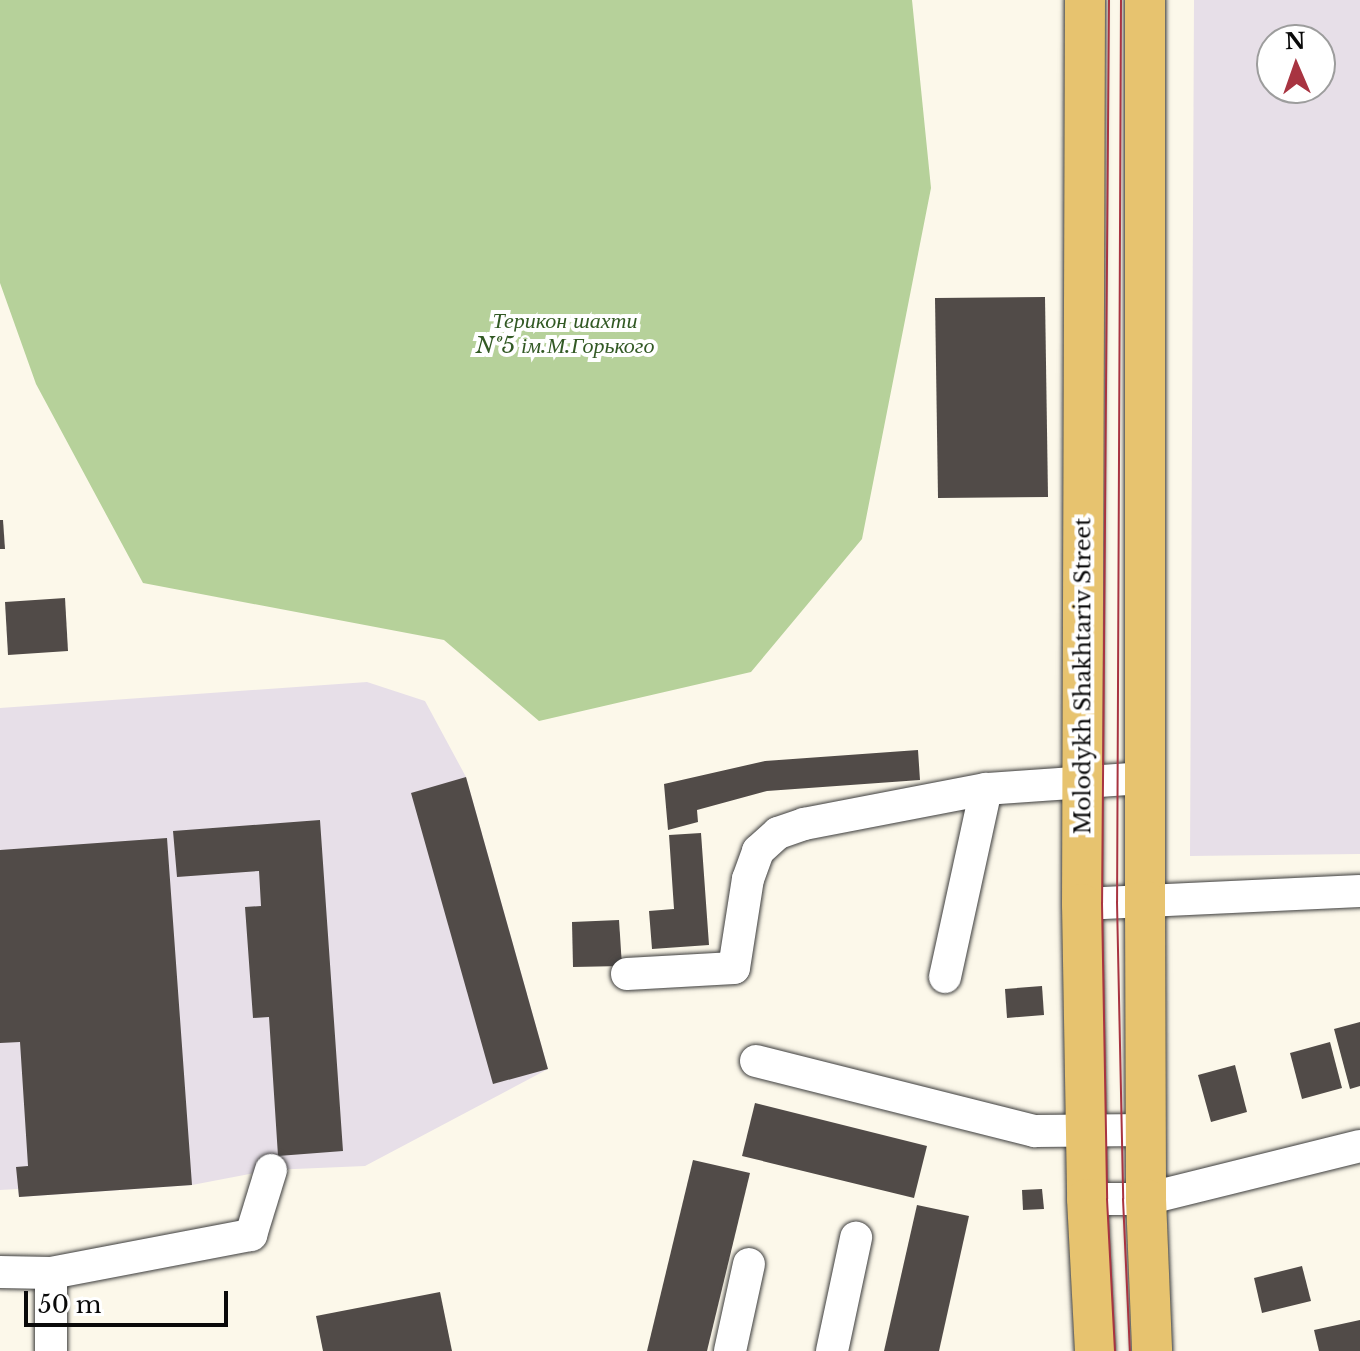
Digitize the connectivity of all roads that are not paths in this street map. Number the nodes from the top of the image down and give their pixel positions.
1 (1085, 0) edge
2 (1145, 0) edge
3 (1144, 778) junction
4 (1082, 782) junction
5 (986, 789) junction
6 (1360, 891) edge
7 (1145, 901) junction
8 (1082, 904) junction
9 (627, 974) dead end
10 (945, 977) dead end
11 (756, 1061) dead end
12 (1087, 1130) junction
13 (1147, 1130) junction
14 (1360, 1146) edge
15 (271, 1170) dead end
16 (1087, 1199) junction
17 (1146, 1199) junction
18 (856, 1238) dead end
19 (749, 1264) dead end
20 (0, 1272) edge
21 (51, 1273) junction
22 (51, 1351) edge
23 (730, 1351) edge
24 (832, 1351) edge
25 (1095, 1351) edge
26 (1152, 1351) edge

1 - 4 main road, Molodykh Shakhtariv Street
2 - 3 main road
3 - 4 street
3 - 7 main road
4 - 5 street
4 - 8 main road, Molodykh Shakhtariv Street
5 - 9 street
5 - 10 street
6 - 7 street
7 - 8 street
7 - 13 main road
8 - 12 main road, Molodykh Shakhtariv Street
11 - 12 street
12 - 13 street
12 - 16 main road, Molodykh Shakhtariv Street
13 - 17 main road
14 - 17 street
15 - 21 street
16 - 17 street
16 - 25 main road, Molodykh Shakhtariv Street
17 - 26 main road
18 - 24 street
19 - 23 street
20 - 21 street
21 - 22 street

